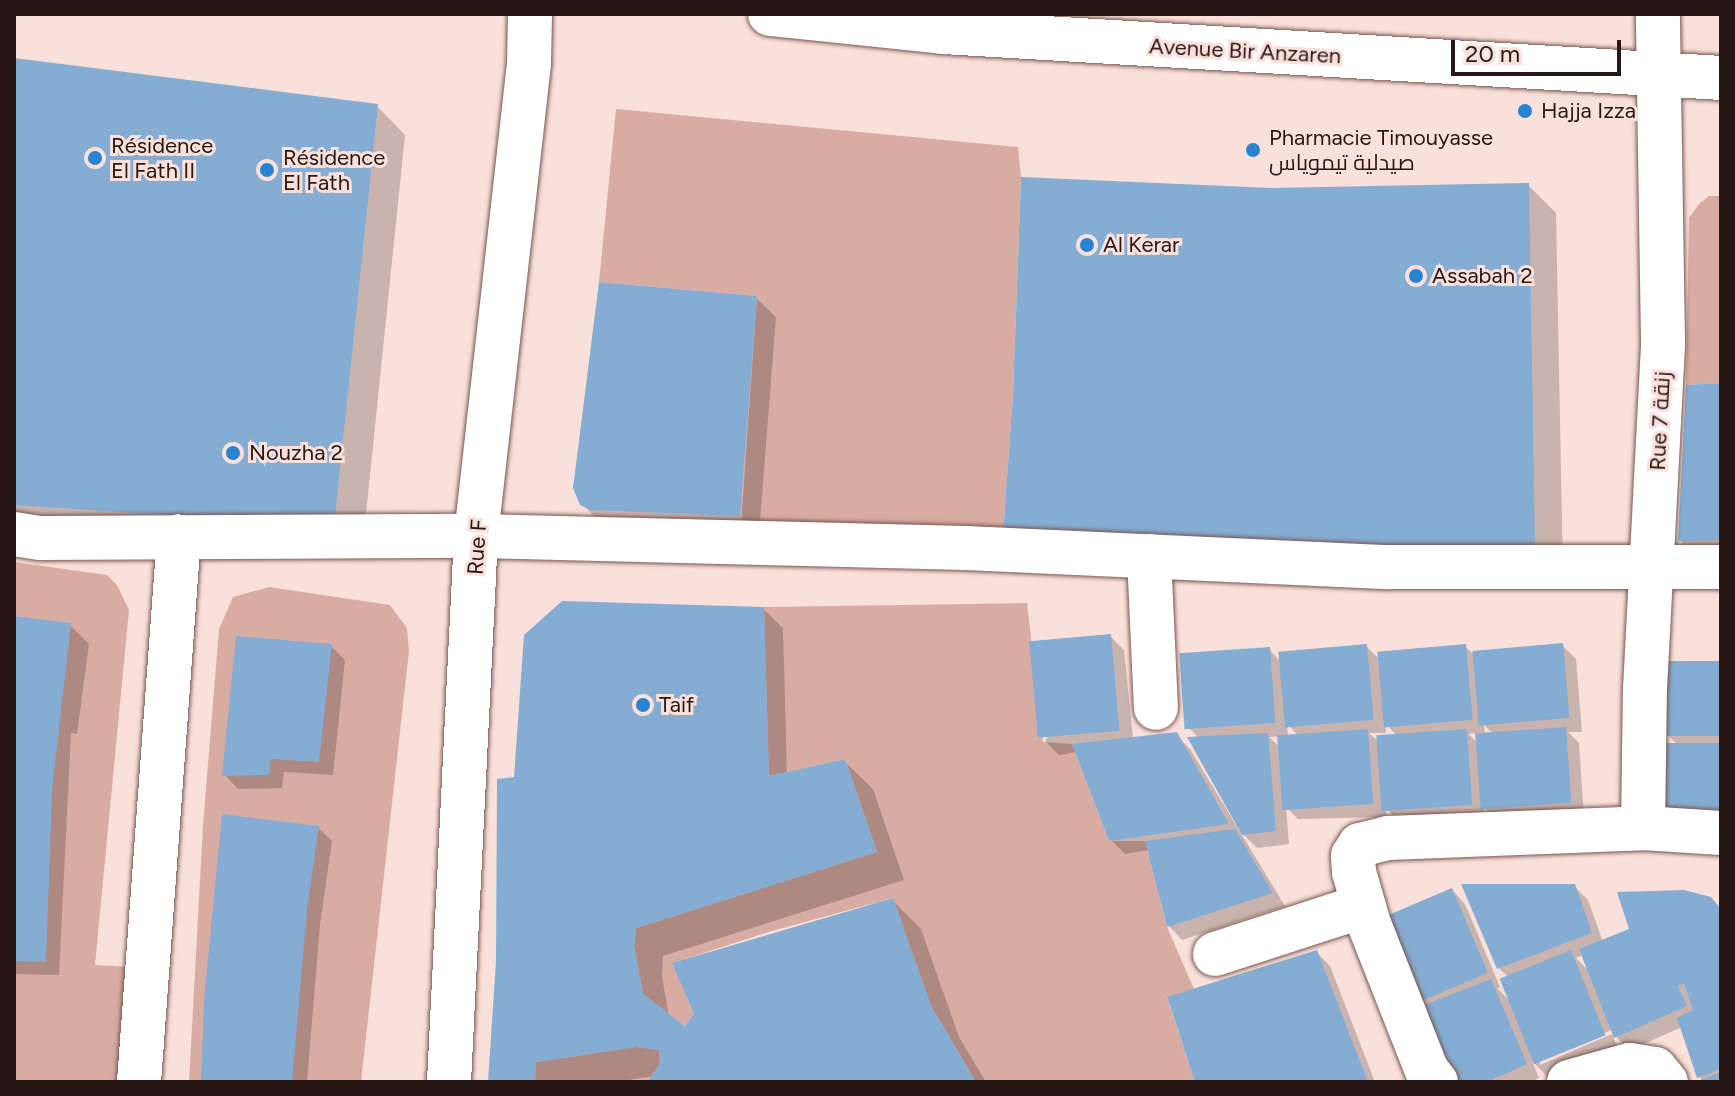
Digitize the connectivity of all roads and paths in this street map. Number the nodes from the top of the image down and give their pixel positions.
1 (530, 14) edge
2 (770, 14) edge
3 (1658, 14) edge
4 (1659, 75) junction
5 (1721, 78) edge
6 (14, 534) edge
7 (179, 536) junction
8 (476, 536) junction
9 (1149, 556) junction
10 (1653, 566) junction
11 (1721, 567) edge
12 (1156, 708) dead end
13 (1643, 828) junction
14 (1721, 833) edge
15 (1363, 906) junction
16 (1215, 954) dead end
17 (139, 1082) edge
18 (449, 1082) edge
19 (1436, 1082) edge
20 (1569, 1082) edge
21 (1666, 1082) edge

1 - 8 street, Rue F
2 - 4 street, Avenue Bir Anzaren
3 - 4 street, Rue 7 زنقة
4 - 5 street, Avenue Bir Anzaren
4 - 10 street, Rue 7 زنقة
6 - 7 street
7 - 8 street
7 - 17 street
8 - 9 street
8 - 18 street, Rue F
9 - 10 street
9 - 12 street
10 - 11 street
10 - 13 street, Rue 7 زنقة
13 - 14 street
13 - 15 street
15 - 16 street
15 - 19 street
20 - 21 street

